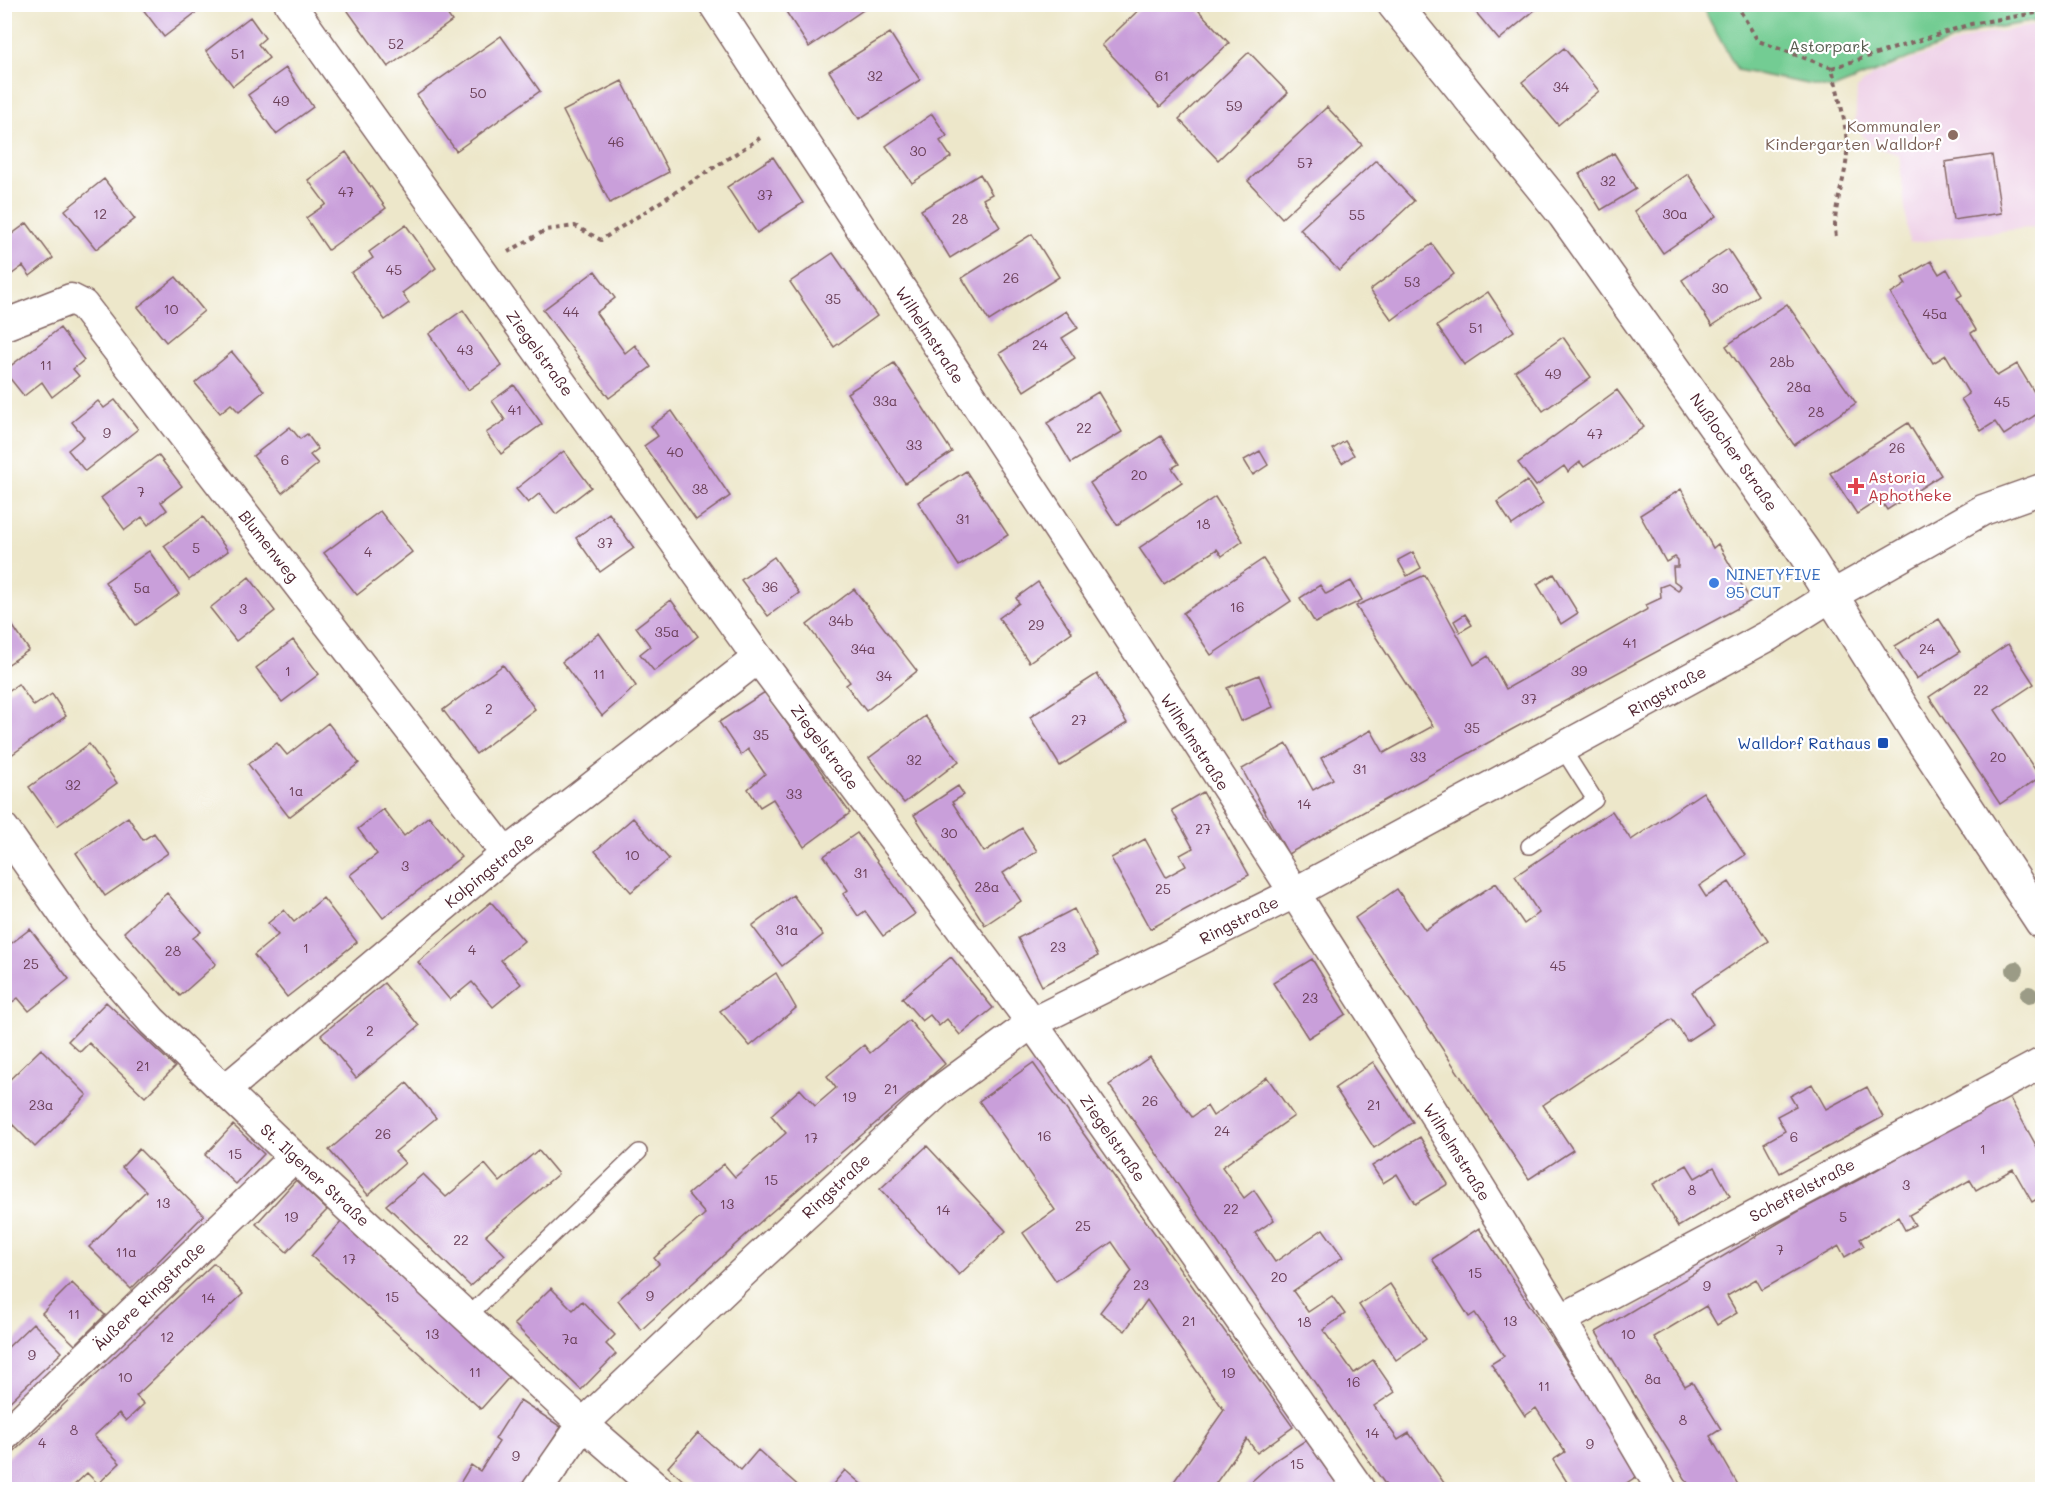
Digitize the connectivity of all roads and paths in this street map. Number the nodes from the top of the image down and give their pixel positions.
1 (290, 4) edge
2 (714, 4) edge
3 (1394, 4) edge
4 (1736, 4) edge
5 (2043, 12) edge
6 (1832, 68) junction
7 (789, 119) junction
8 (1836, 237) dead end
9 (481, 271) junction
10 (4, 325) edge
11 (2043, 489) edge
12 (1833, 595) junction
13 (758, 658) junction
14 (1562, 748) junction
15 (4, 829) edge
16 (1529, 846) dead end
17 (506, 854) junction
18 (1294, 893) junction
19 (2043, 922) edge
20 (1032, 1023) junction
21 (2043, 1063) edge
22 (225, 1090) junction
23 (639, 1152) dead end
24 (294, 1157) junction
25 (467, 1317) junction
26 (1562, 1319) junction
27 (583, 1424) junction
28 (4, 1436) edge
29 (537, 1490) edge
30 (659, 1490) edge
31 (1360, 1490) edge
32 (1662, 1490) edge

1 - 9 street, Ziegelstraße
2 - 7 street, Wilhelmstraße
3 - 12 street, Nußlocher Straße
4 - 6 path
5 - 6 path
6 - 8 path
7 - 9 path
7 - 18 street, Wilhelmstraße
9 - 13 street, Ziegelstraße
10 - 17 street, Blumenweg
11 - 12 street, Ringstraße
12 - 14 street, Ringstraße
12 - 19 street, Nußlocher Straße
13 - 17 street, Kolpingstraße
13 - 20 street, Ziegelstraße
14 - 16 lane
14 - 18 street, Ringstraße
15 - 22 street, St. Ilgener Straße
17 - 22 street, Kolpingstraße
18 - 20 street, Ringstraße
18 - 26 street, Wilhelmstraße
20 - 27 street, Ringstraße
20 - 31 street, Ziegelstraße
21 - 26 street, Scheffelstraße
22 - 24 street, St. Ilgener Straße
23 - 25 lane
24 - 25 street, St. Ilgener Straße
24 - 28 street, Äußere Ringstraße
25 - 27 street, St. Ilgener Straße
26 - 32 street, Wilhelmstraße
27 - 29 street, Ringstraße
27 - 30 street, St. Ilgener Straße

